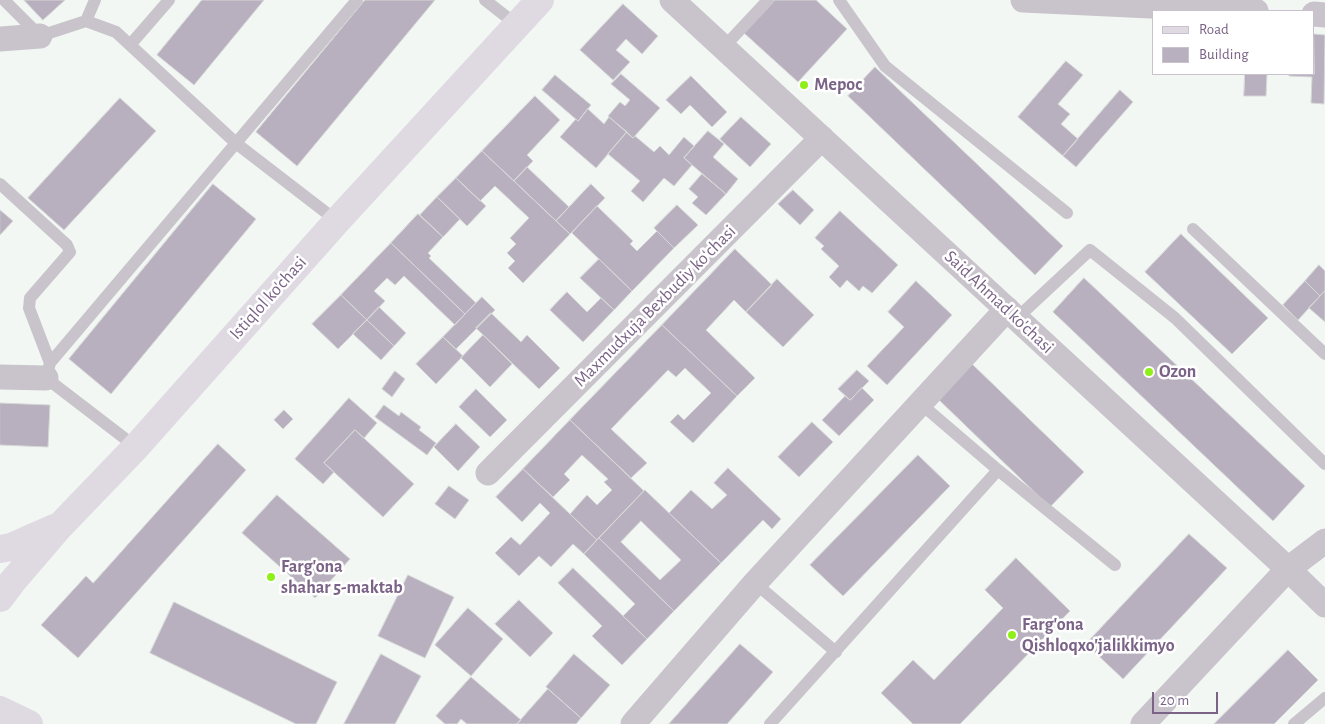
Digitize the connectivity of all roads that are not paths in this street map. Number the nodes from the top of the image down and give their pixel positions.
1 (4, 0) edge
2 (95, 0) edge
3 (168, 0) edge
4 (357, 0) edge
5 (485, 0) edge
6 (540, 0) edge
7 (672, 0) edge
8 (768, 0) edge
9 (839, 0) edge
10 (1022, 0) edge
11 (1235, 10) edge
12 (86, 22) junction
13 (517, 25) junction
14 (40, 36) junction
15 (0, 39) edge
16 (130, 45) junction
17 (724, 47) junction
18 (822, 138) junction
19 (237, 144) junction
20 (0, 184) edge
21 (1067, 213) dead end
22 (337, 221) junction
23 (1192, 229) dead end
24 (1012, 314) junction
25 (1325, 354) edge
26 (48, 370) junction
27 (0, 376) edge
28 (921, 404) junction
29 (136, 447) junction
30 (1325, 464) edge
31 (998, 470) junction
32 (488, 473) dead end
33 (60, 526) junction
34 (1325, 541) edge
35 (0, 549) edge
36 (1115, 565) dead end
37 (1288, 569) junction
38 (755, 583) junction
39 (0, 598) edge
40 (1325, 605) edge
41 (836, 652) junction
42 (1325, 698) edge
43 (0, 710) edge
44 (29, 724) edge
45 (634, 724) edge
46 (770, 724) edge
47 (1143, 724) edge
48 (1294, 724) edge

1 - 14 lane
2 - 12 lane
3 - 16 lane
4 - 19 lane
5 - 13 lane
6 - 13 main road, Istiqlol ko'chasi
7 - 17 street, Said Ahmad ko'chasi
8 - 17 lane
9 - 21 lane
10 - 11 street
12 - 14 lane
12 - 16 lane
13 - 22 main road, Istiqlol ko'chasi
14 - 15 street
16 - 19 lane
17 - 18 street, Said Ahmad ko'chasi
18 - 24 street, Said Ahmad ko'chasi
18 - 32 street, Maxmudxuja Bexbudiy koʻchasi
19 - 22 lane
19 - 26 lane
20 - 26 lane
22 - 29 main road, Istiqlol ko'chasi
23 - 25 lane
24 - 28 street
24 - 30 lane
24 - 37 street, Said Ahmad ko'chasi
26 - 27 street
26 - 29 lane
28 - 31 lane
28 - 38 street
29 - 33 main road, Istiqlol ko'chasi
31 - 36 lane
31 - 41 lane
33 - 35 main road
33 - 39 main road, Istiqlol ko'chasi
34 - 37 street
37 - 40 street, Said Ahmad ko'chasi
37 - 47 street
38 - 41 lane
38 - 45 street
41 - 46 lane
42 - 48 lane
43 - 44 main road

